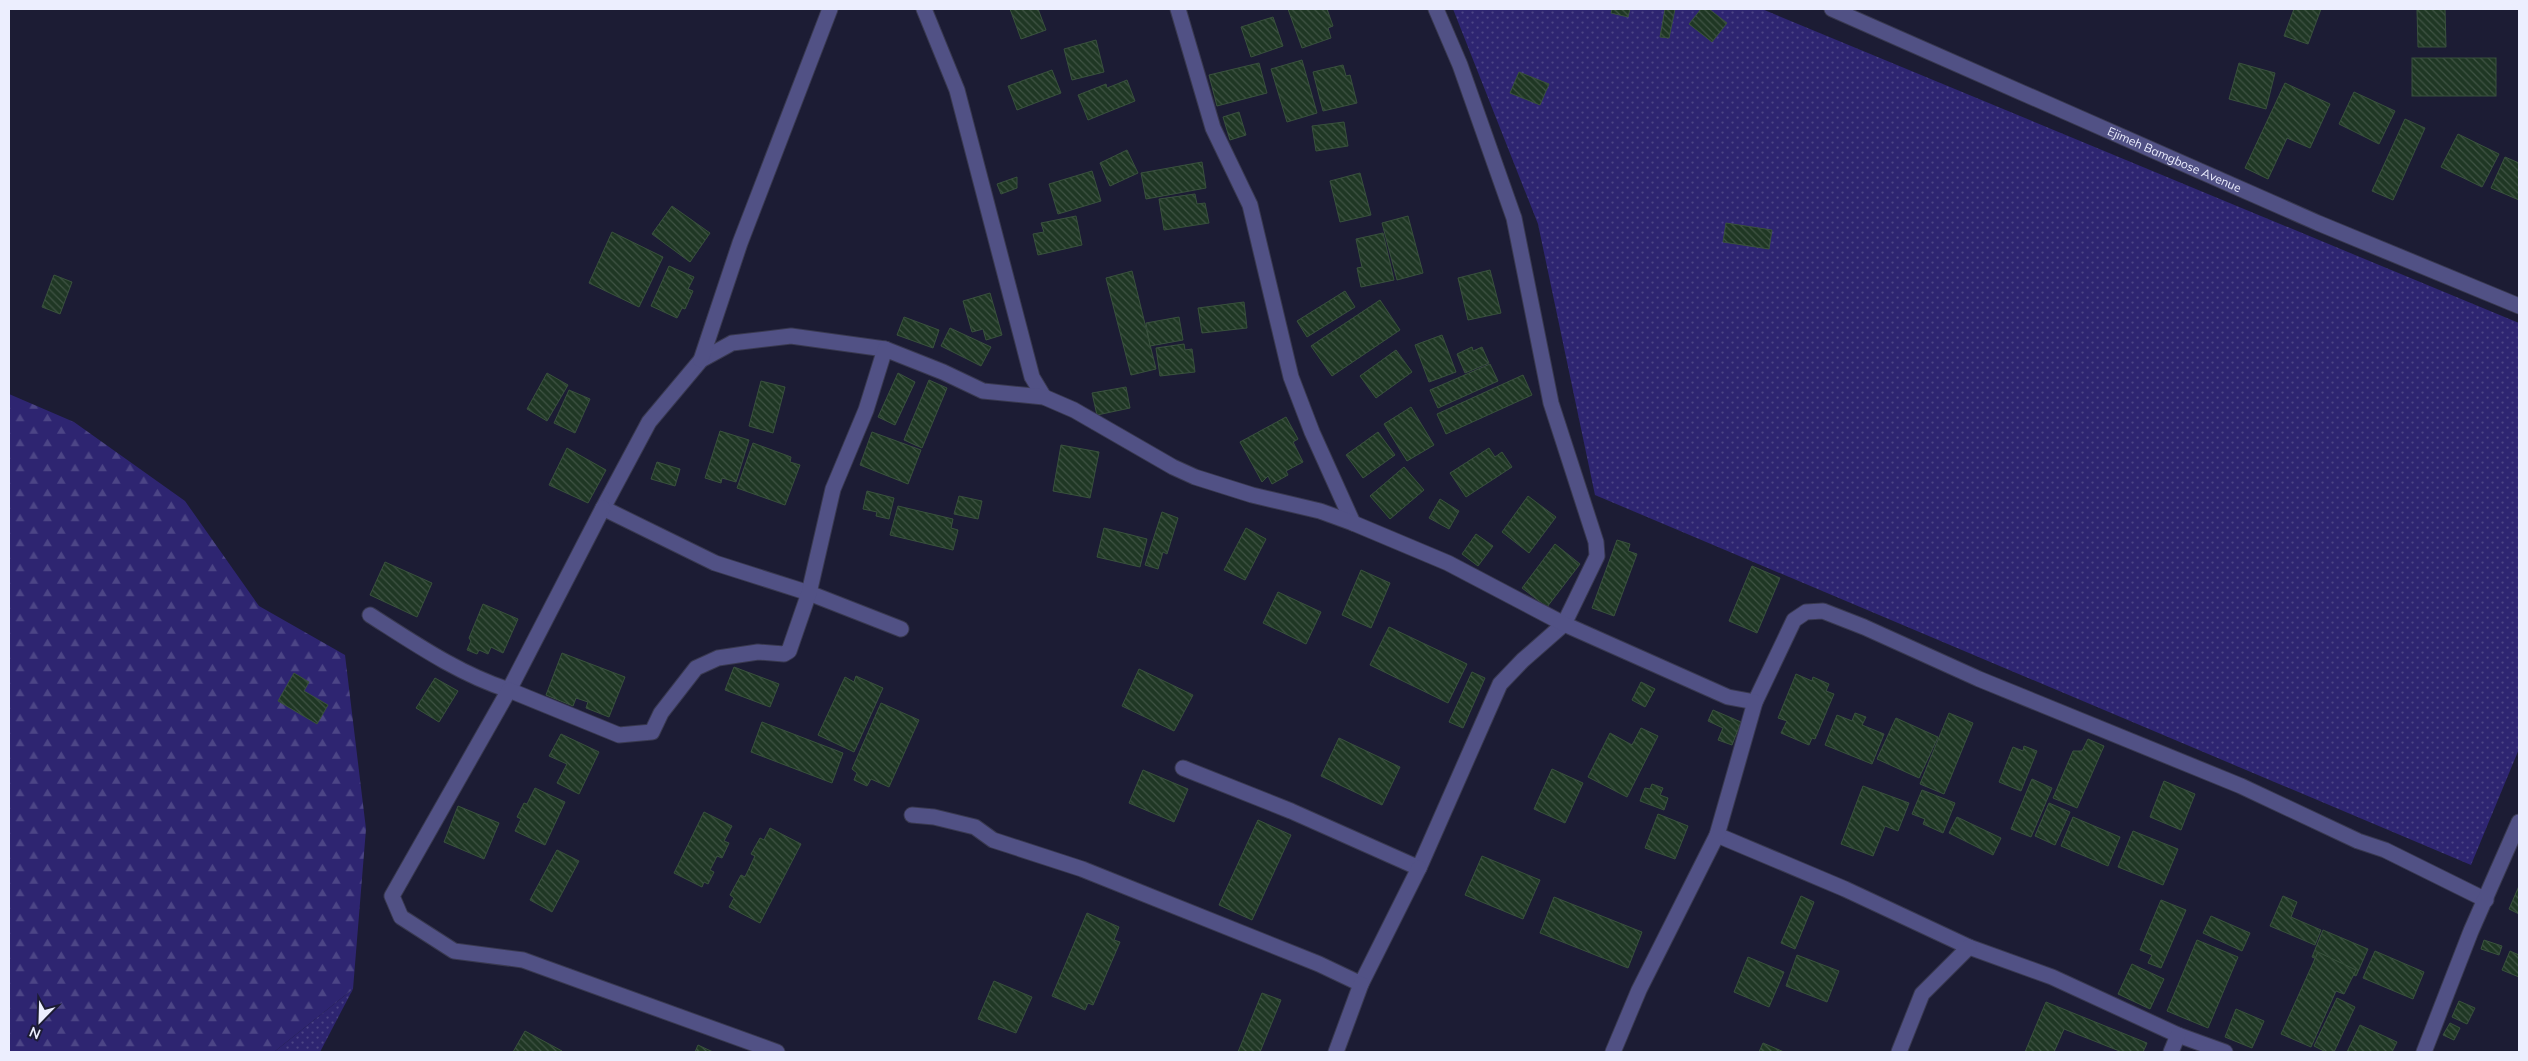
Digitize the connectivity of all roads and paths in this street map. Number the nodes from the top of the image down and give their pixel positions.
1 (830, 9) edge
2 (924, 9) edge
3 (1178, 9) edge
4 (1436, 9) edge
5 (1832, 9) edge
6 (2519, 306) edge
7 (885, 350) junction
8 (702, 360) junction
9 (1044, 396) junction
10 (603, 508) junction
11 (1353, 523) junction
12 (809, 593) junction
13 (370, 615) dead end
14 (1564, 624) junction
15 (901, 629) dead end
16 (509, 690) junction
17 (1755, 702) junction
18 (1183, 768) dead end
19 (912, 814) dead end
20 (2519, 822) edge
21 (1716, 835) junction
22 (1419, 868) junction
23 (2486, 900) junction
24 (1969, 947) junction
25 (1361, 984) junction
26 (2178, 1035) junction
27 (777, 1052) edge
28 (1336, 1052) edge
29 (1613, 1052) edge
30 (1899, 1052) edge
31 (2171, 1052) edge
32 (2225, 1052) edge
33 (2424, 1052) edge

1 - 8 street
2 - 9 street
3 - 11 street
4 - 14 street
5 - 6 street, Ejimeh Bamgbose Avenue
7 - 8 street
7 - 9 street
7 - 12 street
8 - 10 street
9 - 11 street
10 - 12 street
10 - 16 street
11 - 14 street
12 - 15 street
12 - 16 street
13 - 16 street
14 - 17 street
14 - 22 street
16 - 27 street
17 - 21 street
17 - 23 street
18 - 22 street
19 - 25 street
20 - 23 street
21 - 24 street
21 - 29 street
22 - 25 street
23 - 33 street
24 - 26 street
24 - 30 street
25 - 28 street
26 - 31 street
26 - 32 street

